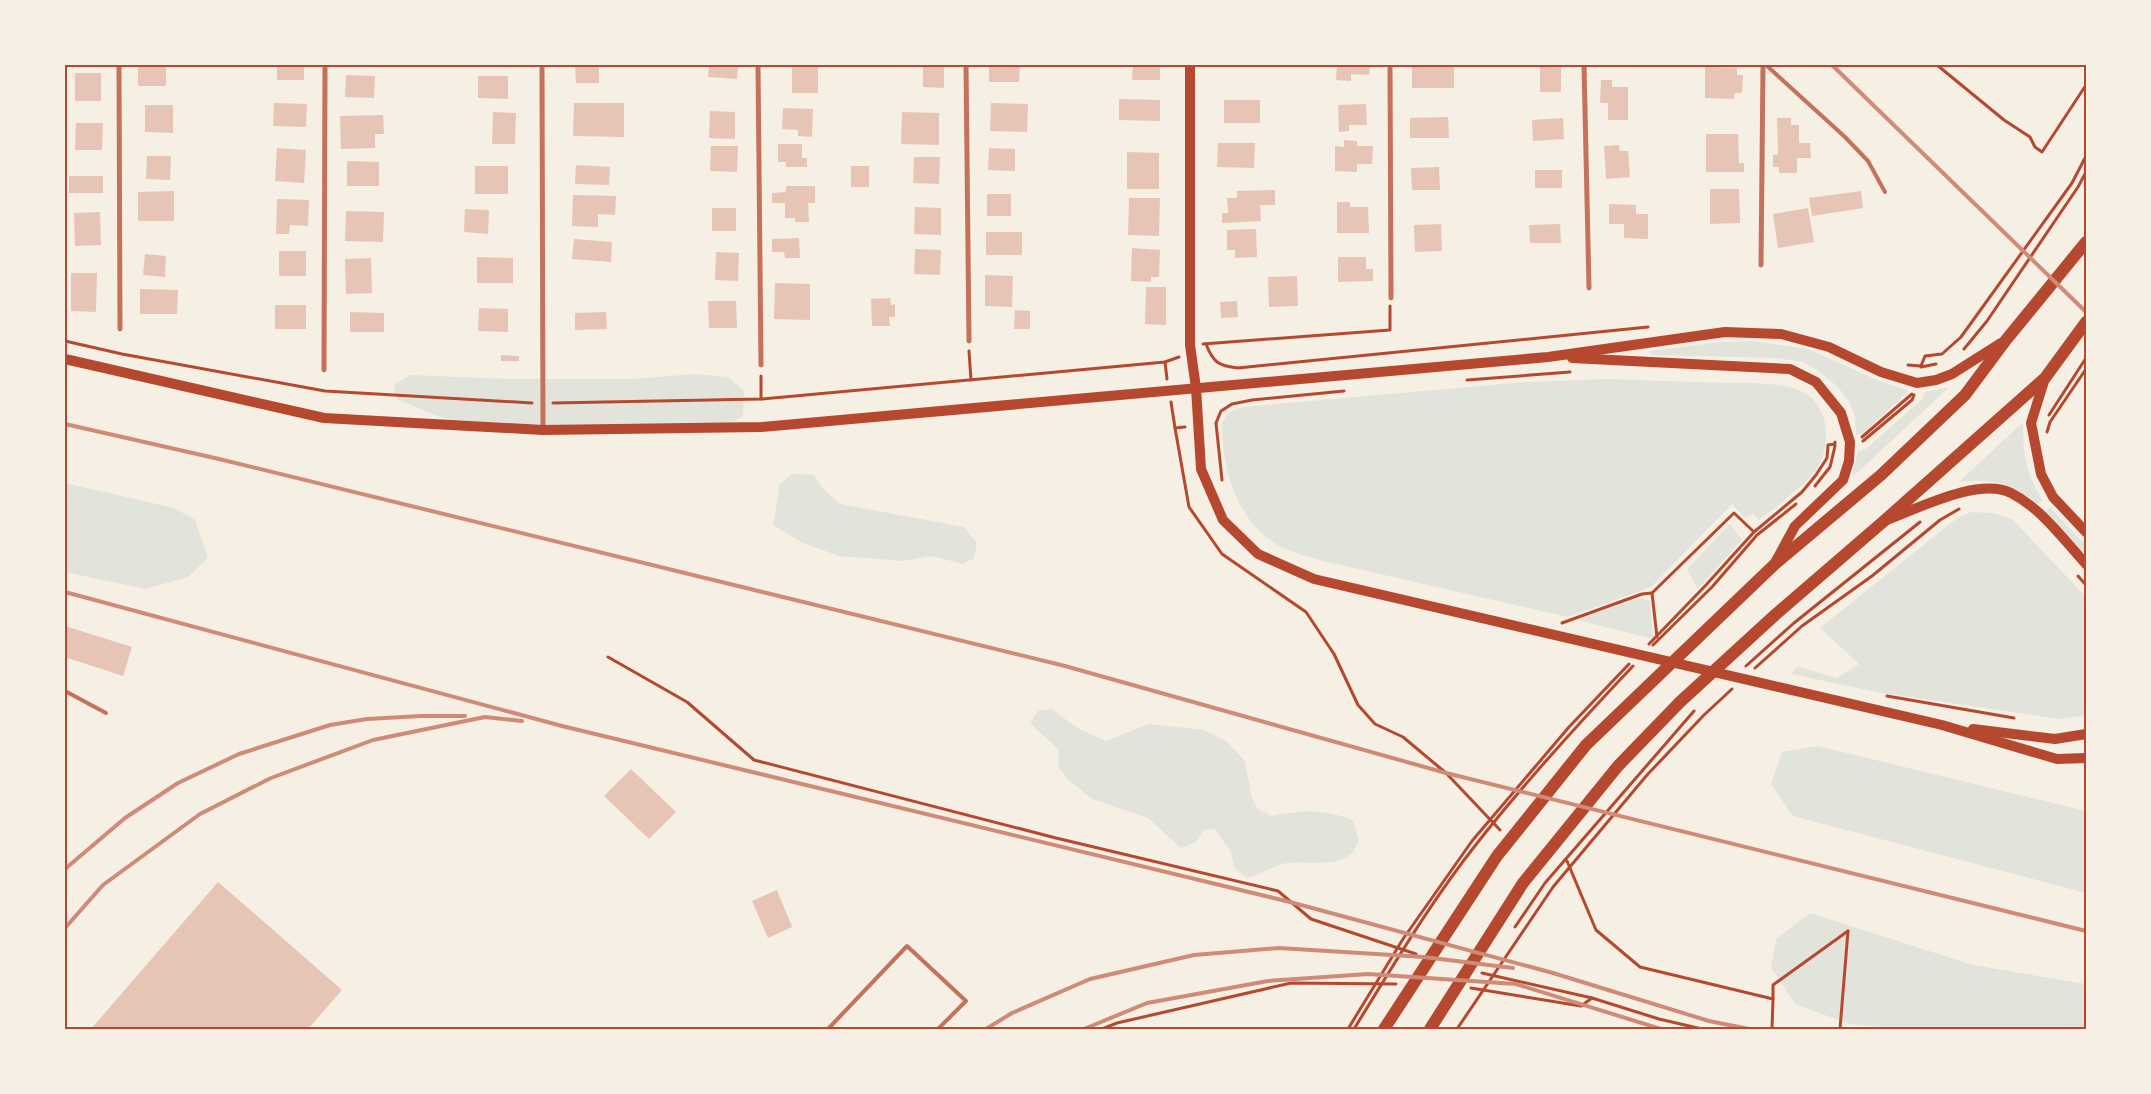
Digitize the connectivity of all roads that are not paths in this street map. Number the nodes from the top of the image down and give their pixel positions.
1 (119, 65) edge
2 (325, 65) edge
3 (542, 65) edge
4 (758, 65) edge
5 (966, 65) edge
6 (1190, 65) edge
7 (1390, 65) edge
8 (1584, 65) edge
9 (1764, 65) edge
10 (1885, 192) dead end
11 (2086, 242) edge
12 (1761, 265) dead end
13 (1589, 288) dead end
14 (1391, 298) road end
15 (2086, 322) edge
16 (120, 329) dead end
17 (2006, 340) junction
18 (968, 341) road end
19 (1548, 357) junction
20 (65, 359) edge
21 (761, 365) road end
22 (324, 370) dead end
23 (2045, 378) junction
24 (1196, 388) junction
25 (543, 430) junction
26 (1884, 521) junction
27 (2086, 532) edge
28 (1775, 564) junction
29 (2086, 564) edge
30 (65, 691) edge
31 (106, 713) dead end
32 (1942, 725) junction
33 (2086, 734) edge
34 (2086, 758) edge
35 (828, 1029) edge
36 (938, 1029) edge
37 (1384, 1029) edge
38 (1430, 1029) edge

1 - 16 street
2 - 22 street
3 - 25 street
4 - 21 street
5 - 18 street
6 - 24 main road
7 - 14 street
8 - 13 street
9 - 10 lane
9 - 12 street
11 - 17 main road
15 - 23 main road
17 - 19 main road
17 - 28 main road
19 - 24 main road
19 - 28 main road
20 - 25 main road
23 - 26 main road
23 - 27 main road
24 - 25 main road
24 - 32 main road
26 - 29 main road
26 - 38 main road
28 - 37 main road
30 - 31 lane
32 - 33 main road
32 - 34 main road
35 - 36 lane

